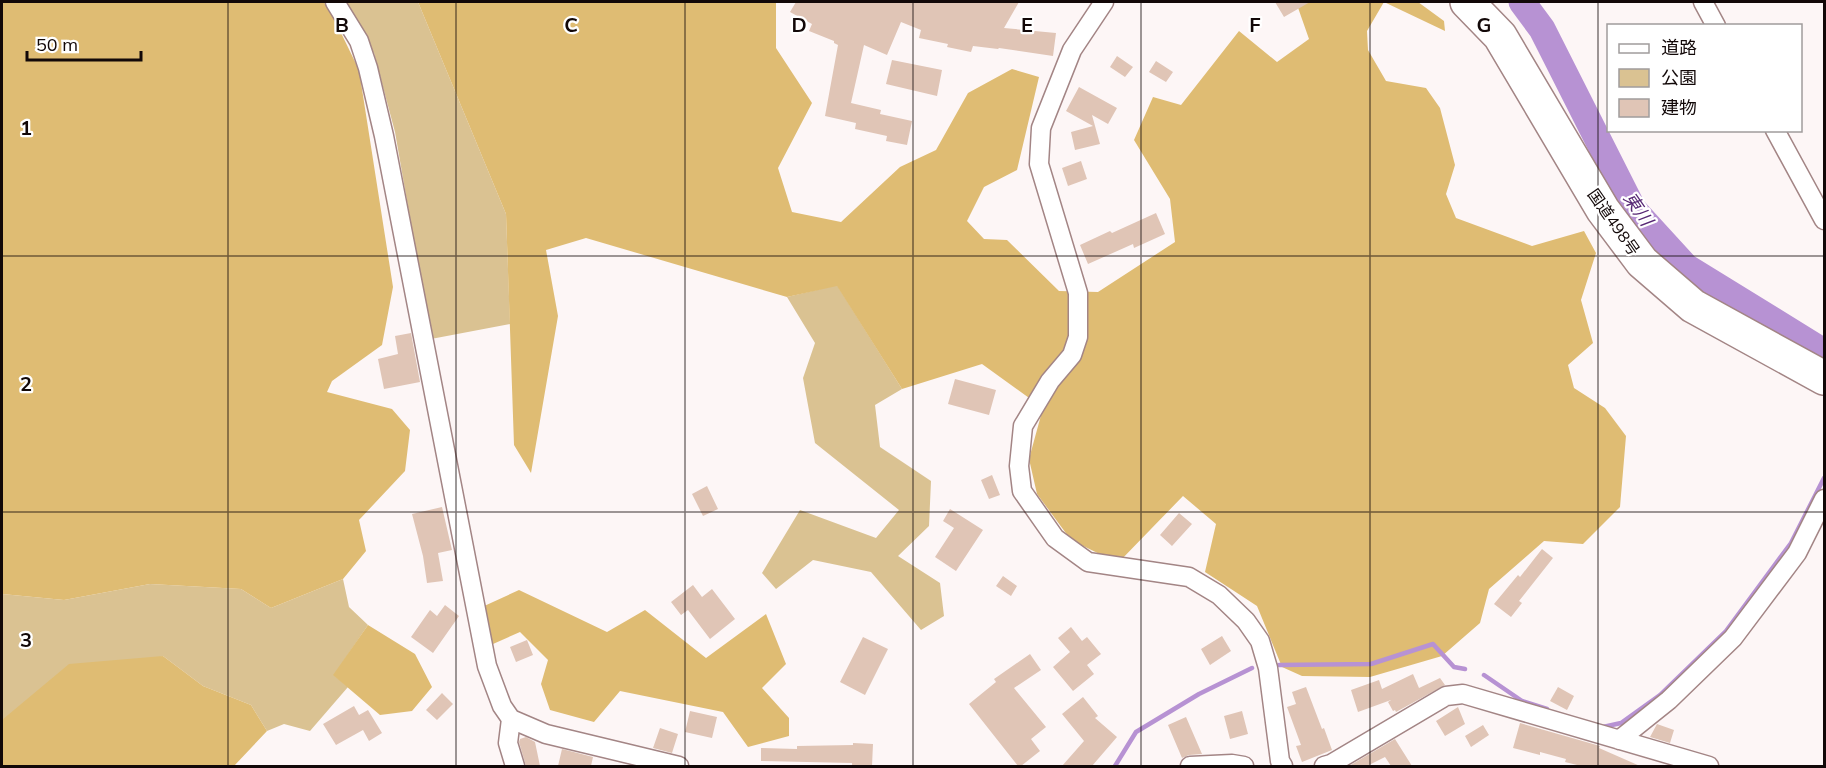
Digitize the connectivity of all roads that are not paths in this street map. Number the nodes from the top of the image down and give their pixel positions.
1 (335, 2) edge
2 (1104, 2) edge
3 (1467, 2) edge
4 (1703, 2) edge
5 (1715, 24) edge
6 (1776, 132) edge
7 (1824, 220) edge
8 (1824, 378) edge
9 (1824, 499) edge
10 (511, 719) junction
11 (1619, 740) junction
12 (515, 766) edge
13 (679, 766) edge
14 (1190, 766) edge
15 (1244, 766) edge
16 (1283, 766) edge
17 (1324, 766) edge
18 (1709, 766) edge

1 - 10 street
2 - 16 street
3 - 8 highway, 国道498号
4 - 5 street
6 - 7 street
9 - 11 street
10 - 12 street
10 - 13 street
11 - 17 street
11 - 18 street
14 - 15 street

